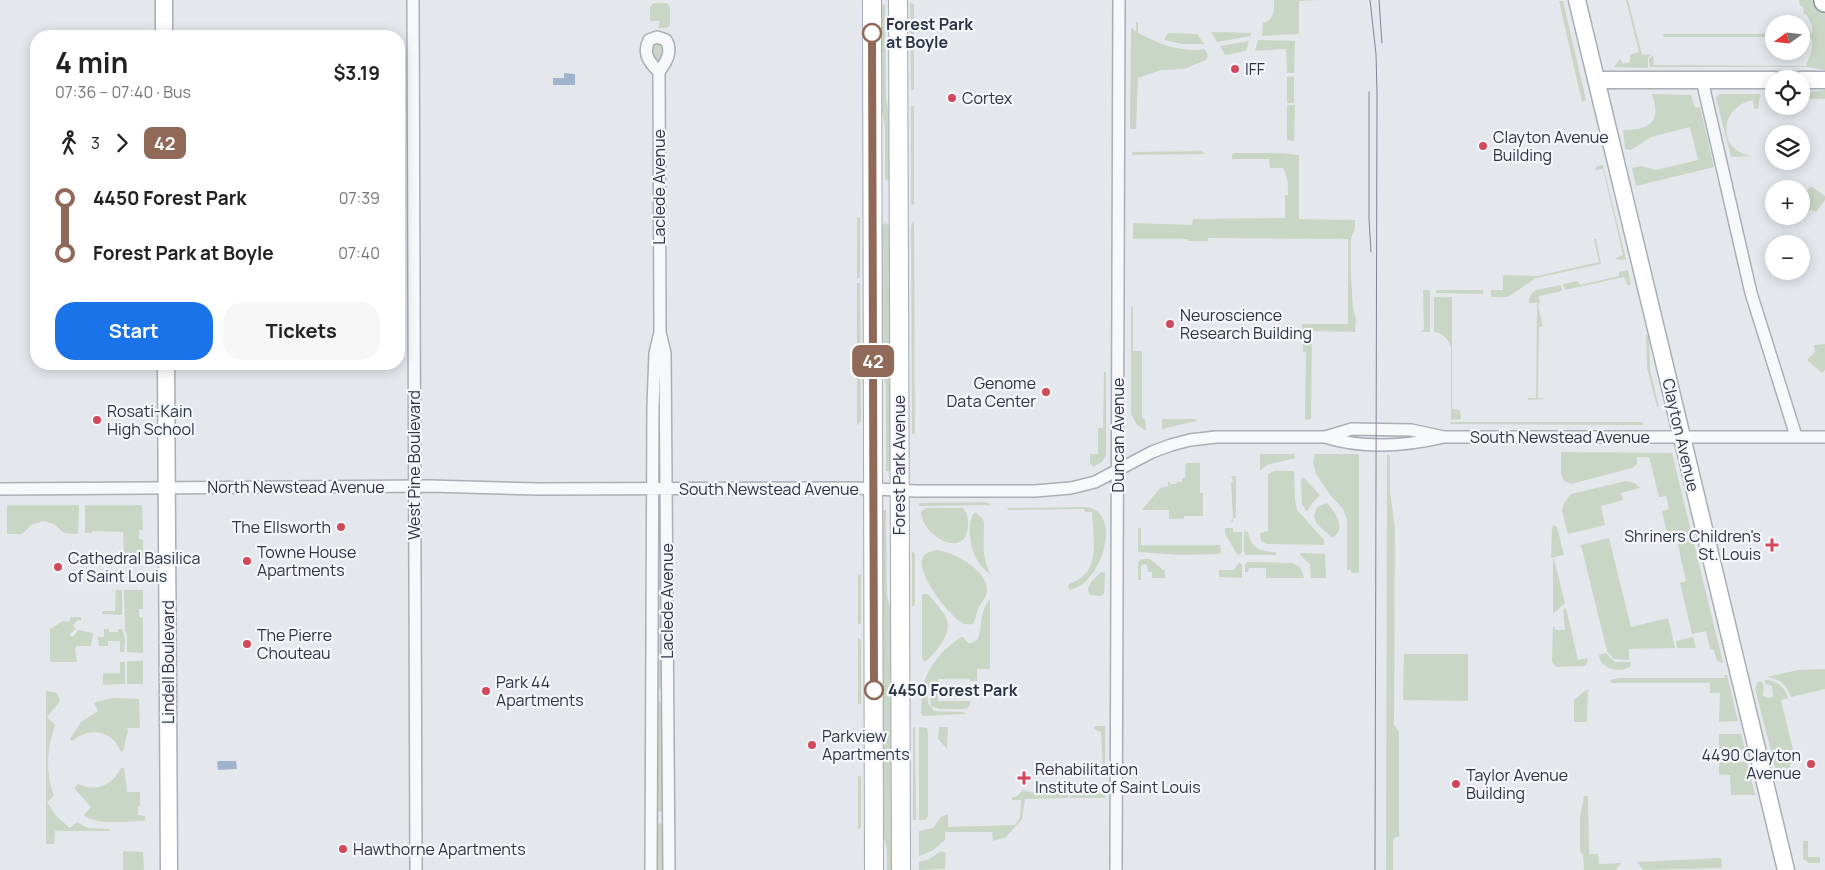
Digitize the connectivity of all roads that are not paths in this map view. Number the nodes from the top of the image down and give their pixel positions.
1 (164, 0) edge
2 (413, 0) edge
3 (872, 0) edge
4 (898, 0) edge
5 (1119, 0) edge
6 (1577, 0) edge
7 (164, 30) edge
8 (659, 72) dead end
9 (1596, 80) junction
10 (1702, 80) junction
11 (1765, 80) edge
12 (1810, 80) edge
13 (1825, 80) edge
14 (660, 332) junction
15 (166, 370) edge
16 (1796, 436) junction
17 (1682, 437) junction
18 (1825, 437) edge
19 (1118, 471) junction
20 (414, 487) junction
21 (167, 488) junction
22 (873, 488) junction
23 (0, 489) edge
24 (652, 490) junction
25 (666, 490) junction
26 (900, 490) junction
27 (169, 870) edge
28 (416, 870) edge
29 (652, 870) edge
30 (669, 870) edge
31 (874, 870) edge
32 (900, 870) edge
33 (1116, 870) edge
34 (1786, 870) edge

1 - 7 street
2 - 20 street, West Pine Boulevard
3 - 22 main road, Forest Park Avenue
4 - 26 main road, Forest Park Avenue
5 - 19 street, Duncan Avenue
6 - 9 street, Clayton Avenue
8 - 14 street, Laclede Avenue
9 - 10 street
9 - 17 street, Clayton Avenue
10 - 11 street
10 - 16 street
12 - 13 street
14 - 24 street, Laclede Avenue
14 - 25 street, Laclede Avenue
15 - 21 street, Lindell Boulevard
16 - 17 street, South Newstead Avenue
16 - 18 street, South Newstead Avenue
17 - 19 street, South Newstead Avenue
17 - 34 street, Clayton Avenue
19 - 26 street, South Newstead Avenue
19 - 33 street, Duncan Avenue
20 - 21 street, North Newstead Avenue
20 - 24 street, North Newstead Avenue
20 - 28 street, West Pine Boulevard
21 - 23 street, North Newstead Avenue
21 - 27 street, Lindell Boulevard
22 - 25 street, South Newstead Avenue
22 - 26 street, South Newstead Avenue
22 - 31 main road, Forest Park Avenue
24 - 25 street, South Newstead Avenue
24 - 29 street, Laclede Avenue
25 - 30 street, Laclede Avenue
26 - 32 main road, Forest Park Avenue

